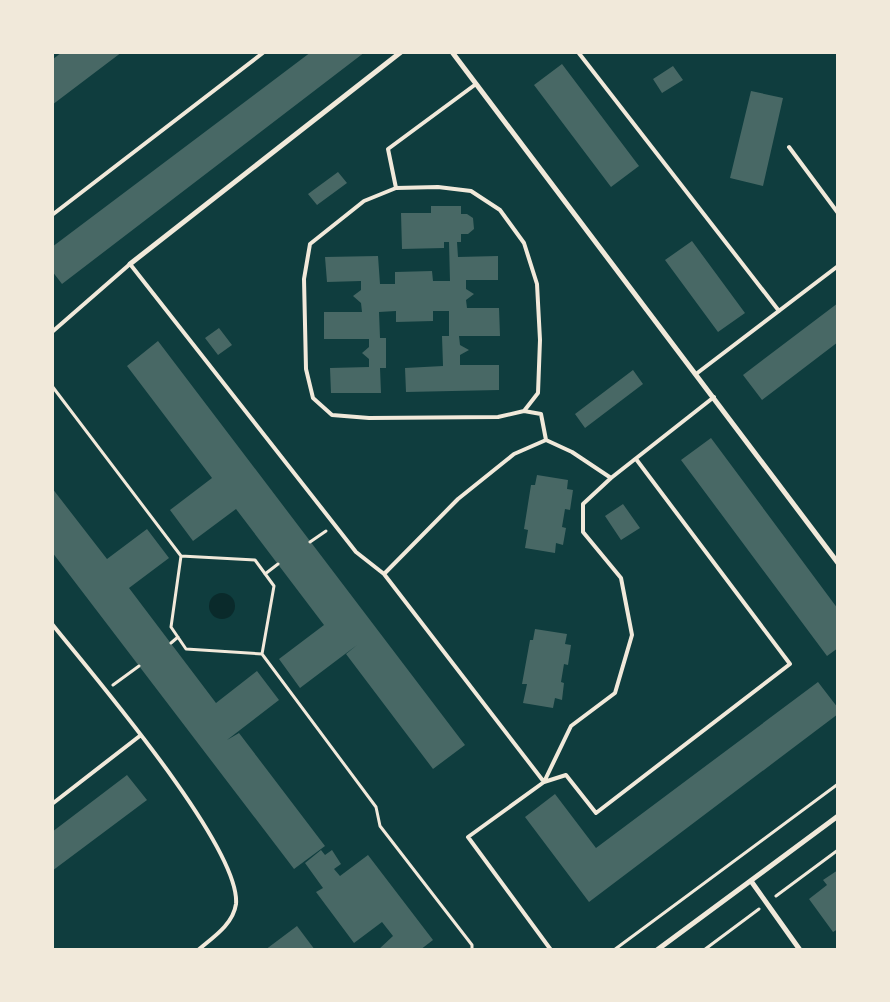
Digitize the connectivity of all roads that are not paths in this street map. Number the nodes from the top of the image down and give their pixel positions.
1 (264, 52) edge
2 (401, 52) edge
3 (452, 52) edge
4 (578, 52) edge
5 (476, 84) junction
6 (789, 147) dead end
7 (396, 188) junction
8 (52, 206) edge
9 (57, 211) junction
10 (838, 213) edge
11 (52, 215) edge
12 (130, 264) junction
13 (838, 266) edge
14 (779, 311) junction
15 (52, 332) edge
16 (696, 374) junction
17 (714, 397) junction
18 (524, 411) junction
19 (546, 440) junction
20 (636, 459) junction
21 (611, 478) junction
22 (838, 563) edge
23 (384, 574) junction
24 (52, 624) edge
25 (141, 735) junction
26 (544, 782) junction
27 (52, 804) edge
28 (838, 816) edge
29 (751, 881) junction
30 (198, 950) edge
31 (551, 950) edge
32 (657, 950) edge
33 (800, 950) edge

1 - 9 lane
2 - 12 street
3 - 5 street
4 - 14 lane
5 - 7 lane
5 - 16 street
6 - 10 lane
7 - 18 lane
7 - 18 lane
8 - 9 lane
9 - 11 lane
12 - 15 lane
12 - 23 lane
13 - 14 lane
14 - 16 lane
16 - 17 street
17 - 20 lane
17 - 22 street
18 - 19 lane
19 - 21 lane
19 - 23 lane
20 - 21 lane
20 - 26 lane
21 - 26 lane
23 - 26 lane
24 - 25 lane
25 - 27 lane
25 - 30 lane
26 - 31 lane
28 - 29 street
29 - 32 street
29 - 33 street

